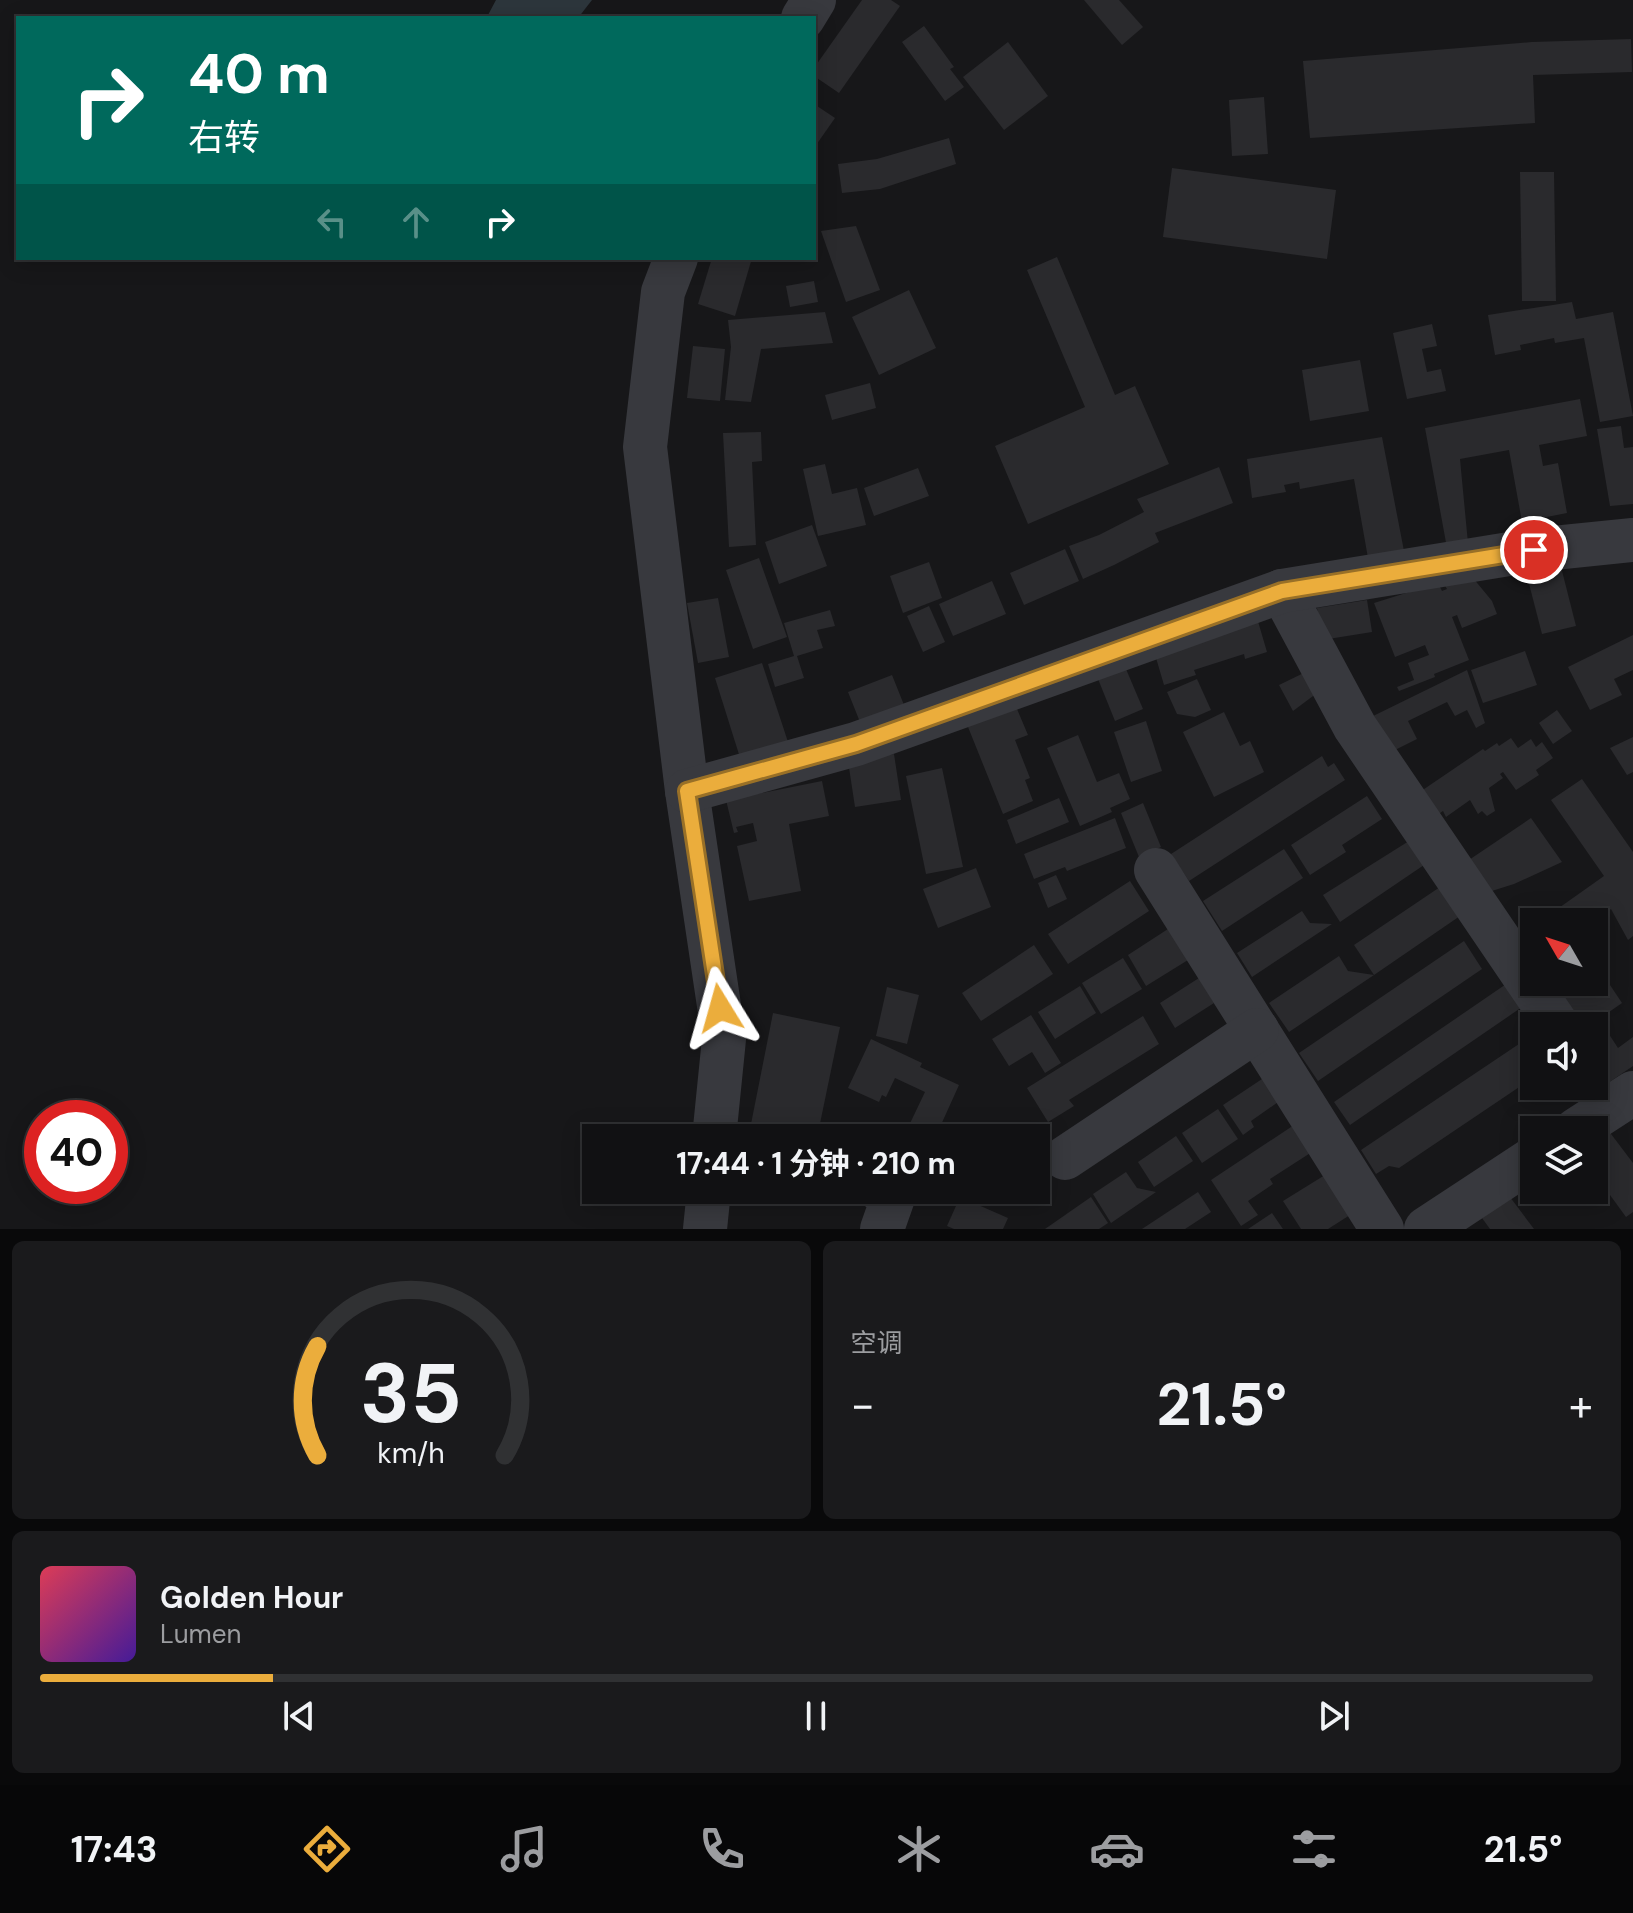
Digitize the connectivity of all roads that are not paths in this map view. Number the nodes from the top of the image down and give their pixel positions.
1 (675, 260) edge
2 (1633, 540) edge
3 (1282, 591) junction
4 (687, 791) junction
5 (1156, 870) dead end
6 (1548, 1012) edge
7 (1257, 1030) junction
8 (1613, 1092) edge
9 (1590, 1116) edge
10 (725, 1124) edge
11 (1065, 1158) dead end
12 (1520, 1167) edge
13 (708, 1204) edge
14 (891, 1204) edge
15 (705, 1229) edge
16 (882, 1229) edge
17 (1382, 1229) edge
18 (1426, 1229) edge

1 - 4 street
2 - 3 street
3 - 4 street
3 - 6 street
4 - 10 street
5 - 7 street
7 - 11 street
7 - 17 street
8 - 9 street
12 - 18 street
13 - 15 street
14 - 16 street

